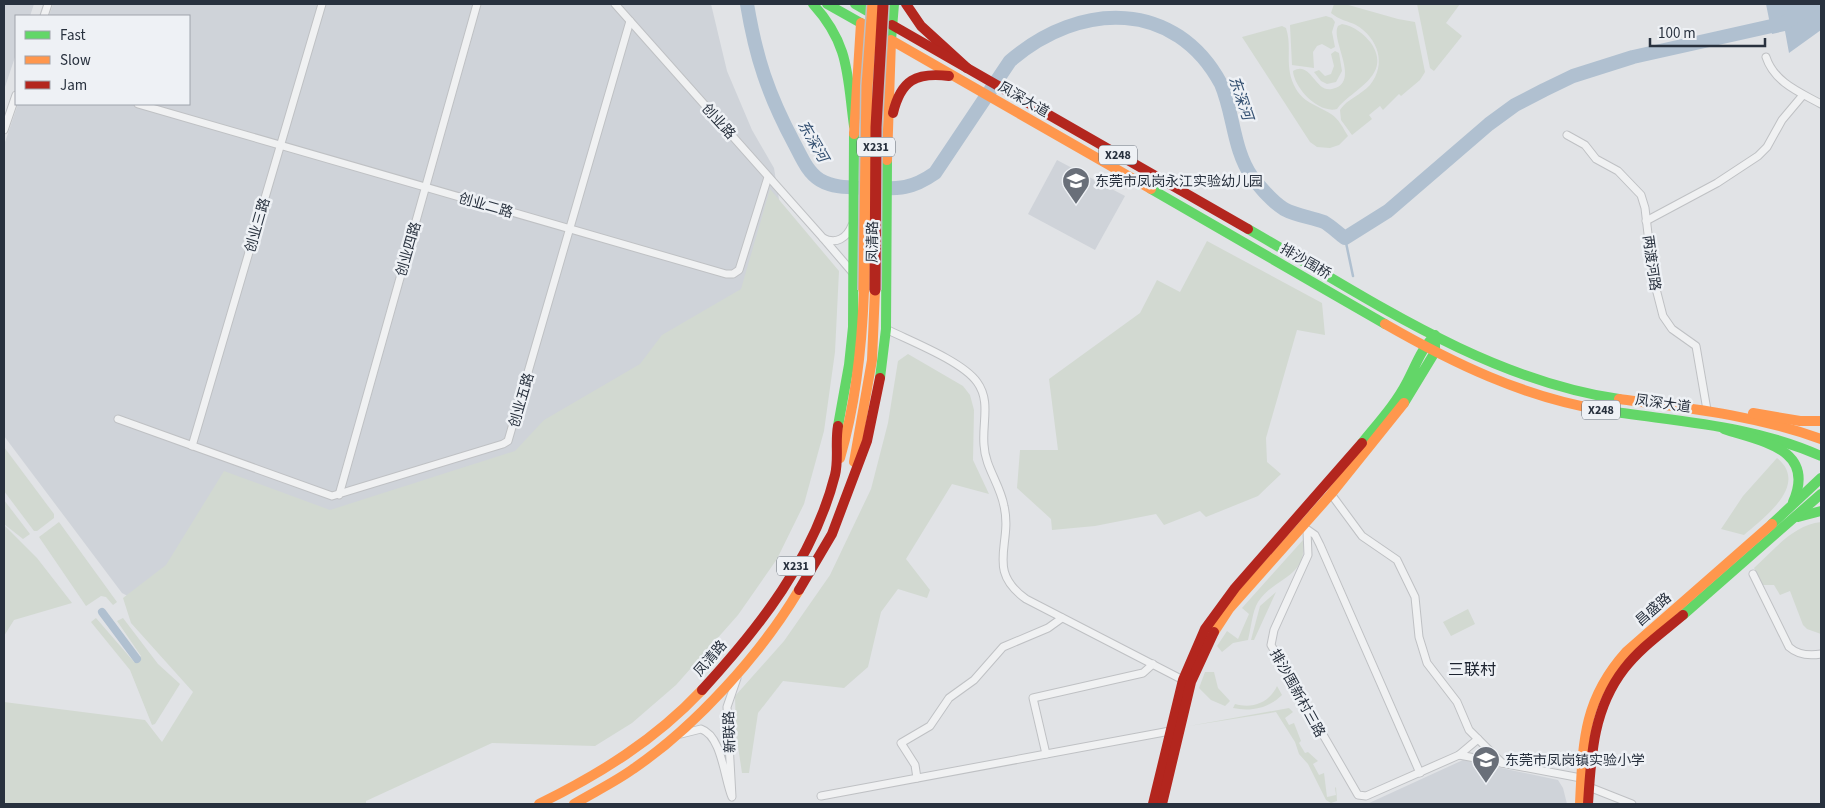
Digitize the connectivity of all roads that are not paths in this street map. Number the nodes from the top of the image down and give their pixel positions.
1 (322, 4) edge
2 (477, 4) edge
3 (615, 4) edge
4 (812, 4) edge
5 (827, 4) edge
6 (883, 4) edge
7 (894, 4) edge
8 (906, 4) edge
9 (863, 5) edge
10 (630, 21) junction
11 (861, 23) junction
12 (892, 25) junction
13 (891, 40) junction
14 (1766, 57) dead end
15 (967, 68) junction
16 (958, 79) junction
17 (1803, 95) junction
18 (15, 98) edge
19 (1821, 104) edge
20 (141, 105) edge
21 (854, 126) junction
22 (888, 127) junction
23 (4, 130) edge
24 (1568, 135) dead end
25 (280, 145) junction
26 (768, 176) junction
27 (425, 187) junction
28 (1210, 207) joint
29 (853, 220) junction
30 (1205, 221) joint
31 (1646, 221) junction
32 (570, 229) junction
33 (823, 238) junction
34 (853, 273) junction
35 (870, 290) junction
36 (1396, 313) joint
37 (886, 328) junction
38 (1393, 328) joint
39 (1435, 335) junction
40 (1424, 346) junction
41 (1435, 352) junction
42 (1707, 410) junction
43 (1725, 413) junction
44 (118, 419) dead end
45 (1821, 421) edge
46 (1717, 426) junction
47 (1821, 439) edge
48 (192, 446) junction
49 (1821, 456) edge
50 (836, 472) junction
51 (852, 476) junction
52 (1821, 478) edge
53 (1331, 494) junction
54 (1821, 494) edge
55 (338, 495) junction
56 (1792, 503) junction
57 (1821, 512) edge
58 (1790, 521) junction
59 (1305, 528) junction
60 (1753, 574) dead end
61 (1062, 618) junction
62 (1821, 654) edge
63 (1153, 664) junction
64 (742, 669) junction
65 (1183, 680) junction
66 (1170, 731) junction
67 (676, 736) junction
68 (1478, 739) junction
69 (1046, 754) junction
70 (1460, 755) junction
71 (1502, 763) junction
72 (1420, 773) junction
73 (917, 778) junction
74 (1585, 782) junction
75 (822, 796) dead end
76 (733, 801) edge
77 (539, 804) edge
78 (574, 804) edge
79 (1153, 804) edge
80 (1162, 804) edge
81 (1580, 804) edge
82 (1588, 804) edge
83 (1632, 804) edge

1 - 25 street, 创业三路
2 - 27 street, 创业四路
3 - 10 street, 创业路
4 - 21 main road
5 - 11 main road, 凤深大道
6 - 35 main road, 凤清路 / X231, bridge
7 - 12 main road, 凤清路
8 - 15 main road
9 - 11 main road, 凤清路
9 - 12 main road, 凤深大道
9 - 35 main road, 凤清路 / X231, bridge
10 - 26 street, 创业路
10 - 32 street, 创业五路
11 - 13 main road, 凤深大道
11 - 21 main road, 凤清路 / X231
12 - 13 main road, 凤清路
12 - 15 main road, 凤深大道 / X248
13 - 16 main road, 凤深大道 / X248
13 - 22 main road, 凤清路 / X231
14 - 17 street
15 - 28 main road, 凤深大道 / X248
16 - 22 main road
16 - 30 main road, 凤深大道 / X248
17 - 19 street
17 - 31 street
18 - 23 street
20 - 25 street, 创业二路
21 - 29 main road, 凤清路 / X231
22 - 37 main road, 凤清路 / X231
24 - 31 street, 两渡河路
25 - 27 street, 创业二路
25 - 48 street, 创业三路
26 - 32 street, 创业二路
26 - 33 street, 创业路
27 - 32 street, 创业二路
27 - 55 street, 创业四路
28 - 36 main road, 排沙围桥 / X248
29 - 33 street
29 - 34 main road, 凤清路 / X231
30 - 38 main road, 排沙围桥 / X248
31 - 42 street, 两渡河路
32 - 55 street, 创业五路
33 - 34 street, 创业路
34 - 50 main road, 凤清路 / X231
35 - 50 main road, 凤清路 / X231
35 - 51 main road, 凤清路 / X231
36 - 39 main road, 凤深大道 / X248
37 - 51 main road, 凤清路 / X231
37 - 61 street
38 - 40 main road, 凤深大道 / X248
39 - 40 main road
39 - 41 main road
39 - 42 main road, 凤深大道 / X248
40 - 41 main road, 凤深大道 / X248
40 - 65 main road
41 - 46 main road, 凤深大道 / X248
41 - 53 main road
42 - 43 main road, 凤深大道 / X248
43 - 45 main road
43 - 47 main road, 凤深大道 / X248
44 - 48 street, 创业五路
46 - 49 main road, 凤深大道 / X248
46 - 56 main road
48 - 55 street, 创业五路
50 - 77 main road, 凤清路 / X231
51 - 64 main road, 凤清路 / X231
52 - 56 main road, 昌盛路
53 - 59 main road
53 - 68 street
54 - 58 main road, 昌盛路
56 - 74 main road, 昌盛路
57 - 58 main road
58 - 74 main road, 昌盛路
59 - 72 street
59 - 72 street, 排沙围新村三路
59 - 80 main road
60 - 62 street
61 - 63 street
61 - 73 street
63 - 65 street
63 - 69 street
64 - 67 main road, 凤清路 / X231
64 - 76 street, 新联路
65 - 66 main road
66 - 69 street
66 - 79 main road
67 - 76 street, 新联路
67 - 78 main road, 凤清路 / X231
68 - 70 street
68 - 71 street
69 - 73 street
70 - 71 street
70 - 72 street
71 - 74 street
73 - 75 street
74 - 81 main road, 昌盛路
74 - 82 main road, 昌盛路
74 - 83 street

